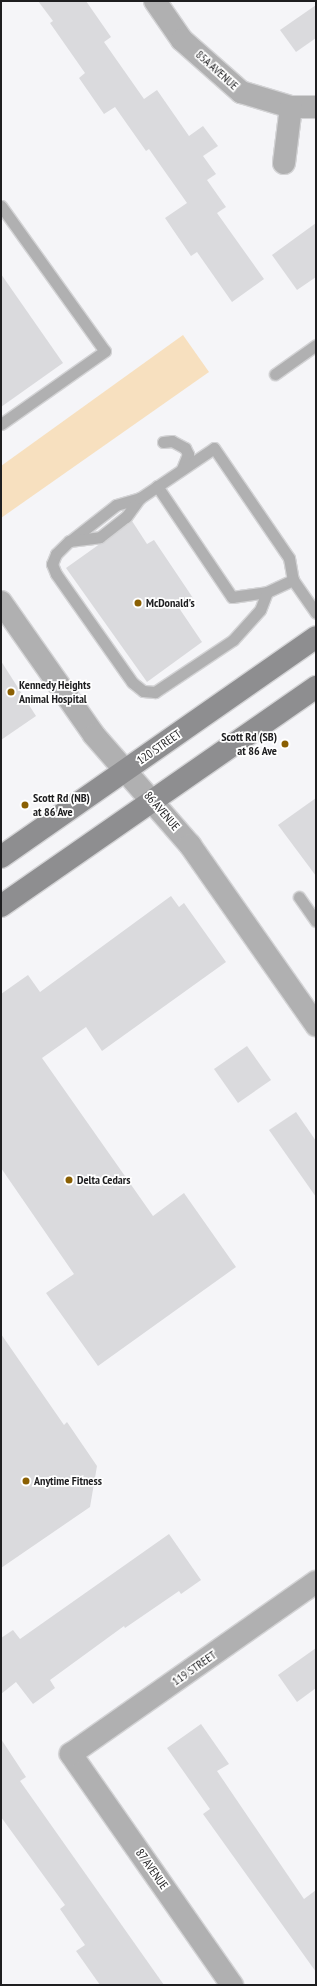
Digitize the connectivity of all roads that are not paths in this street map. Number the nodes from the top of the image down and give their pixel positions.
1 (155, 1) edge
2 (291, 107) junction
3 (316, 107) edge
4 (284, 163) dead end
5 (1, 206) edge
6 (316, 345) edge
7 (275, 374) dead end
8 (1, 424) edge
9 (163, 442) dead end
10 (182, 469) junction
11 (157, 486) junction
12 (140, 498) junction
13 (70, 542) junction
14 (293, 580) junction
15 (267, 592) junction
16 (1, 602) edge
17 (316, 613) edge
18 (316, 636) edge
19 (316, 687) edge
20 (125, 770) junction
21 (153, 801) junction
22 (1, 857) edge
23 (299, 897) dead end
24 (1, 906) edge
25 (316, 921) edge
26 (316, 1025) edge
27 (316, 1582) edge
28 (71, 1754) joint
29 (232, 1985) edge

1 - 2 street, 85A AVENUE
2 - 3 street, 85A AVENUE
2 - 4 street
5 - 8 lane
6 - 7 lane
9 - 10 lane
10 - 11 lane
10 - 14 lane
11 - 12 lane
11 - 15 lane
12 - 13 lane
12 - 13 lane
13 - 15 lane
14 - 15 lane
14 - 17 lane
16 - 20 street, 86 AVENUE
18 - 20 main road, 120 STREET
19 - 21 main road
20 - 21 street, 86 AVENUE
20 - 22 main road, 120 STREET
21 - 24 main road
21 - 26 street, 86 AVENUE
23 - 25 lane
27 - 28 street, 119 STREET
28 - 29 street, 87 AVENUE

